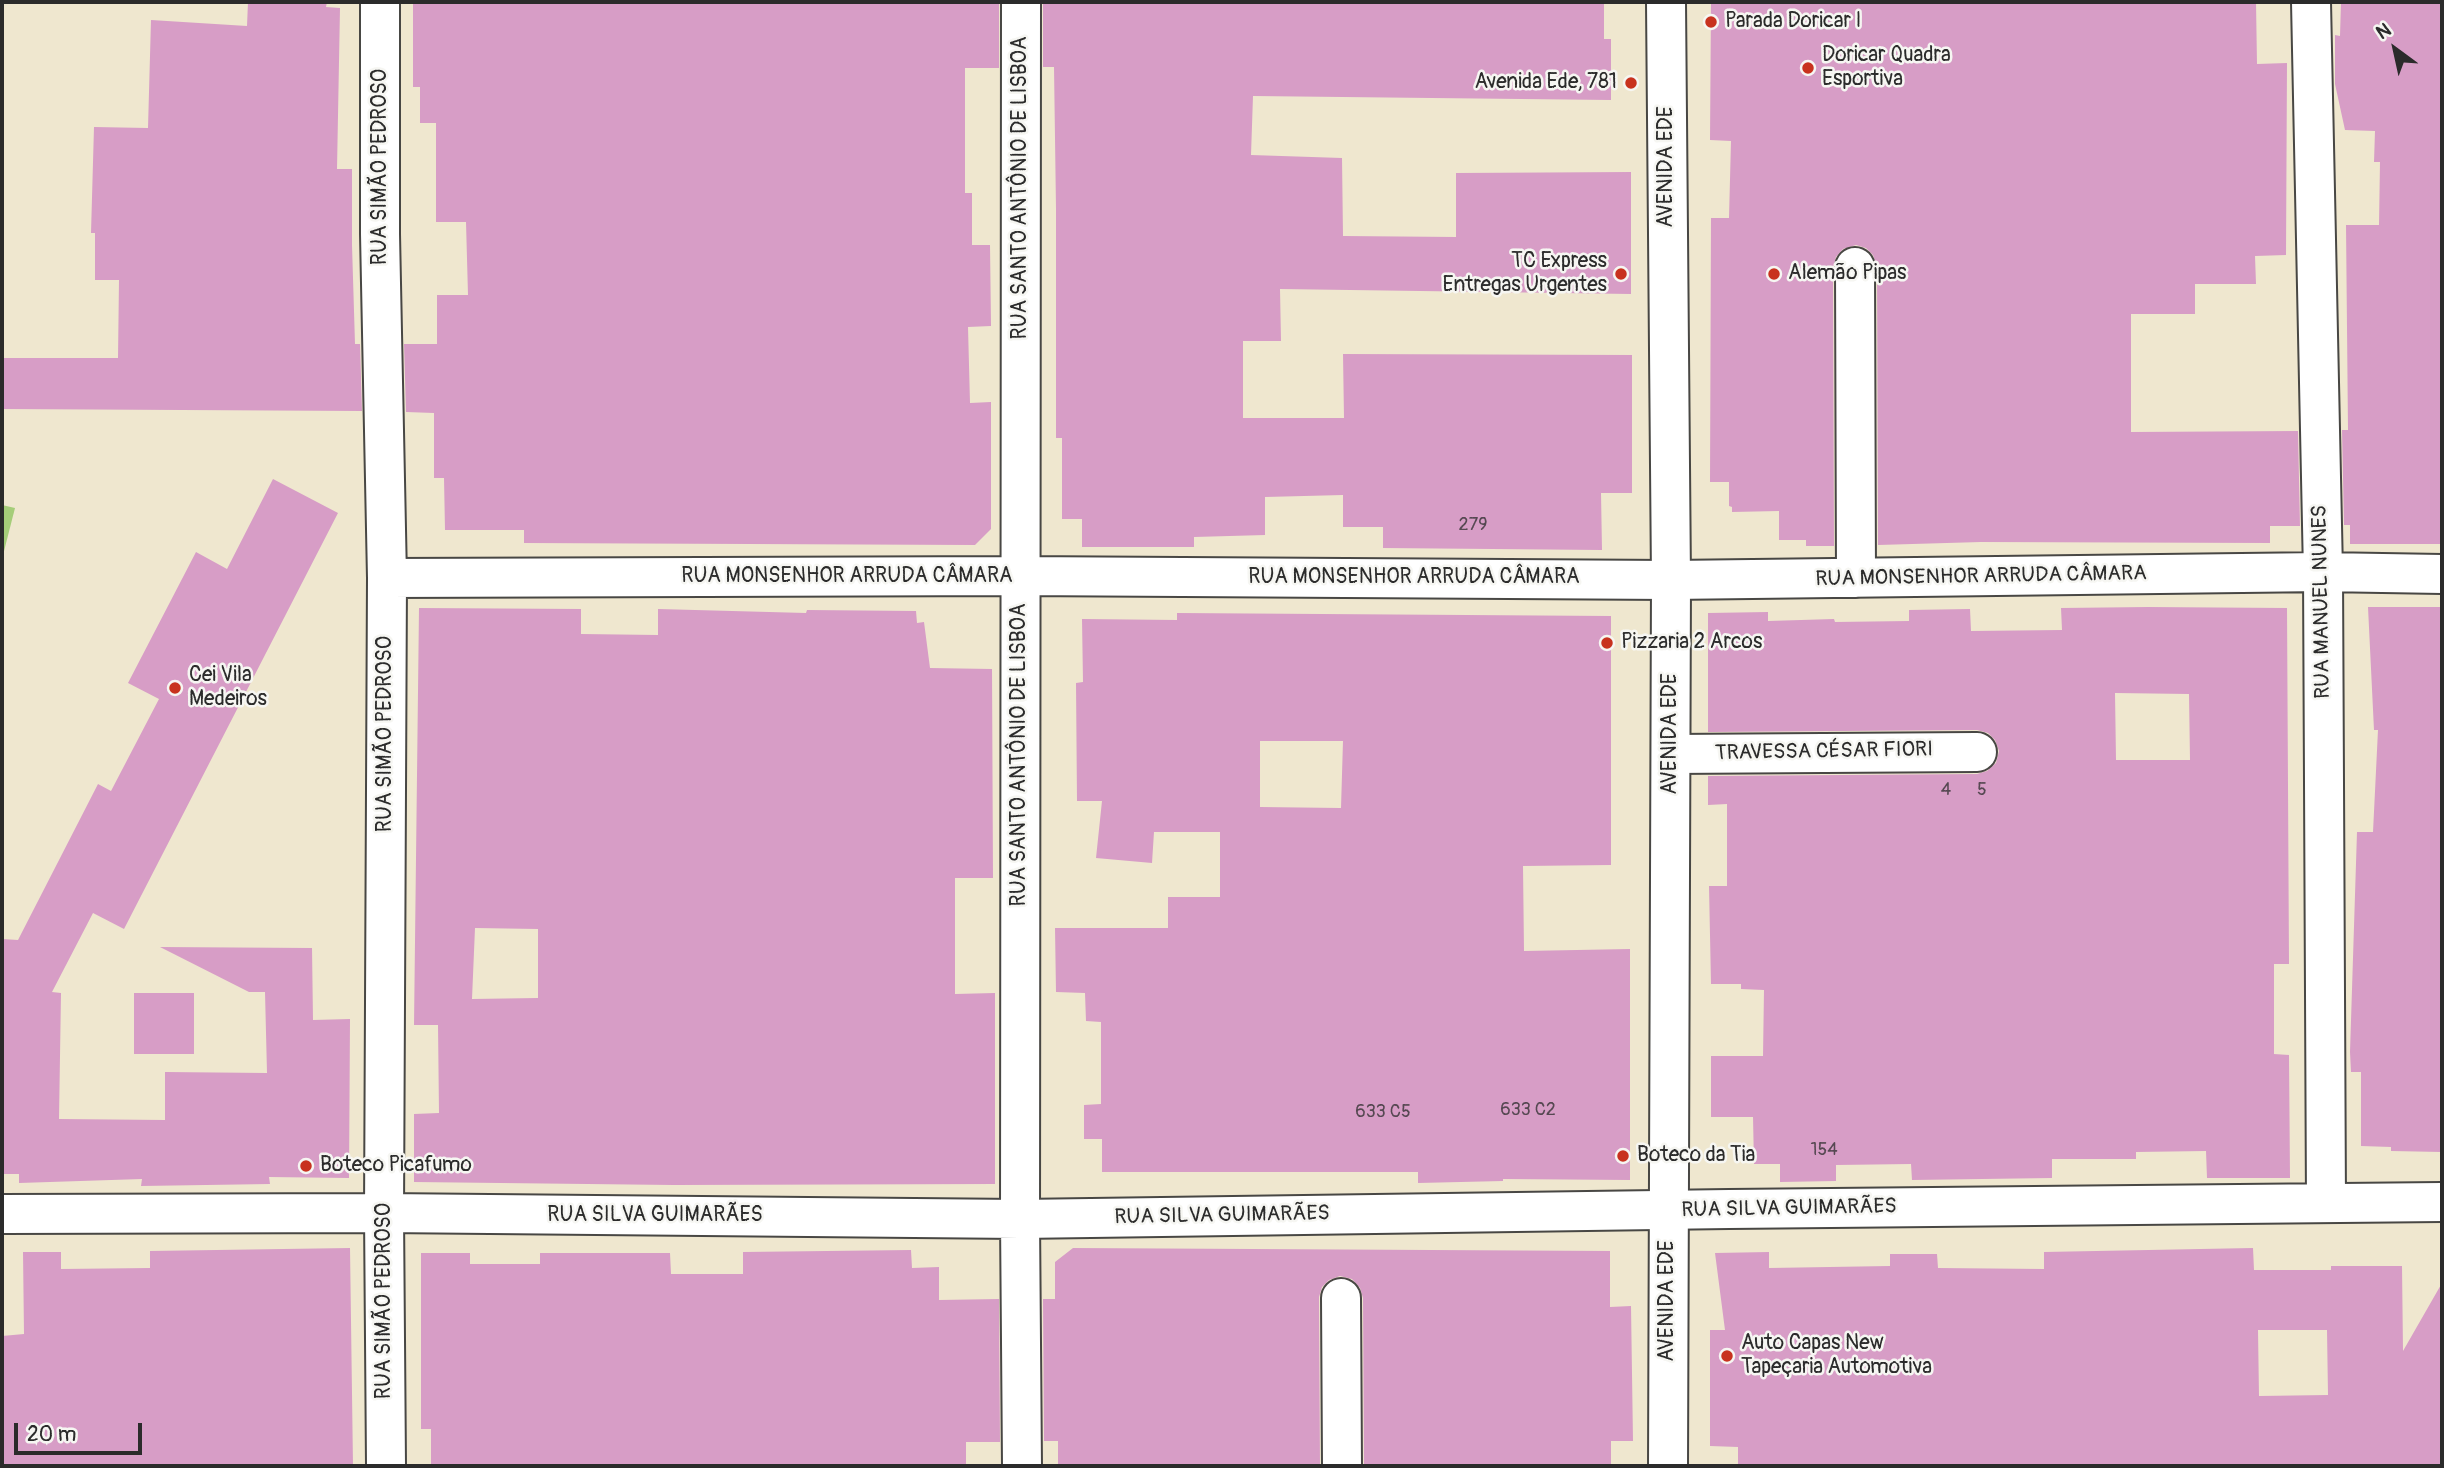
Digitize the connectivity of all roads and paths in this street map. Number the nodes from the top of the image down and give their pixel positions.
1 (380, 2) edge
2 (1021, 2) edge
3 (1665, 2) edge
4 (2311, 2) edge
5 (1855, 267) dead end
6 (2323, 572) junction
7 (2442, 574) edge
8 (1020, 576) junction
9 (1856, 578) junction
10 (387, 579) junction
11 (1671, 580) junction
12 (1977, 752) dead end
13 (1671, 754) junction
14 (2326, 1202) junction
15 (2442, 1202) edge
16 (1667, 1211) junction
17 (384, 1213) junction
18 (2, 1214) edge
19 (1020, 1219) junction
20 (1341, 1298) dead end
21 (386, 1466) edge
22 (1022, 1466) edge
23 (1342, 1466) edge
24 (1668, 1466) edge

1 - 10 street, RUA SIMÃO PEDROSO
2 - 8 street, RUA SANTO ANTÔNIO DE LISBOA
3 - 11 street, AVENIDA EDE
4 - 6 street, RUA MANUEL NUNES
5 - 9 street
6 - 7 street, RUA MONSENHOR ARRUDA CÂMARA
6 - 9 street, RUA MONSENHOR ARRUDA CÂMARA
6 - 14 street, RUA MANUEL NUNES
8 - 10 street, RUA MONSENHOR ARRUDA CÂMARA
8 - 11 street, RUA MONSENHOR ARRUDA CÂMARA
8 - 19 street, RUA SANTO ANTÔNIO DE LISBOA
9 - 11 street, RUA MONSENHOR ARRUDA CÂMARA
10 - 17 street, RUA SIMÃO PEDROSO
11 - 13 street, AVENIDA EDE
12 - 13 street, TRAVESSA CÉSAR FIORI
13 - 16 street, AVENIDA EDE
14 - 15 street, RUA SILVA GUIMARÃES
14 - 16 street, RUA SILVA GUIMARÃES
16 - 19 street, RUA SILVA GUIMARÃES
16 - 24 street, AVENIDA EDE
17 - 18 street, RUA SILVA GUIMARÃES
17 - 19 street, RUA SILVA GUIMARÃES
17 - 21 street, RUA SIMÃO PEDROSO
19 - 22 street, RUA SANTO ANTÔNIO DE LISBOA
20 - 23 street

